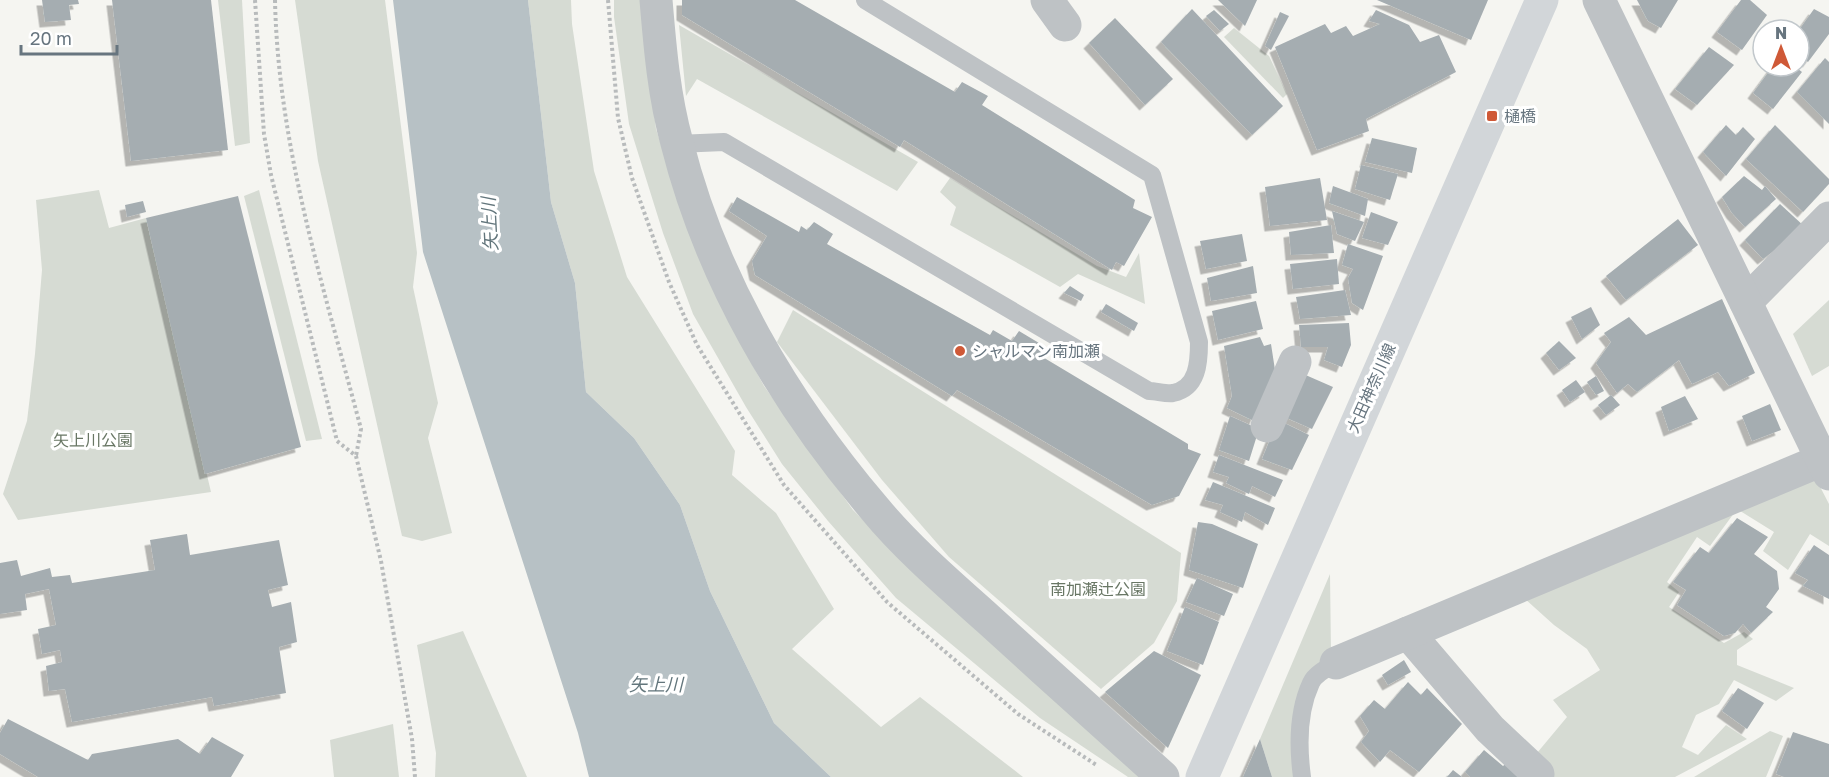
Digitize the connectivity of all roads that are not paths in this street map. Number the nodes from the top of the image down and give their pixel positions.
1 (656, 0) edge
2 (865, 0) edge
3 (1542, 0) edge
4 (1599, 0) edge
5 (677, 144) junction
6 (1829, 218) edge
7 (1746, 302) junction
8 (1295, 362) dead end
9 (1267, 426) dead end
10 (1826, 467) edge
11 (1408, 633) junction
12 (1336, 663) joint
13 (1538, 774) dead end
14 (1163, 777) edge
15 (1202, 777) edge
16 (1302, 777) edge

1 - 5 street
2 - 5 lane
3 - 15 main road, 大田神奈川線
4 - 7 street
5 - 14 street
6 - 7 street
7 - 10 street
8 - 9 street
10 - 11 street
11 - 12 street
11 - 13 street
12 - 16 lane

